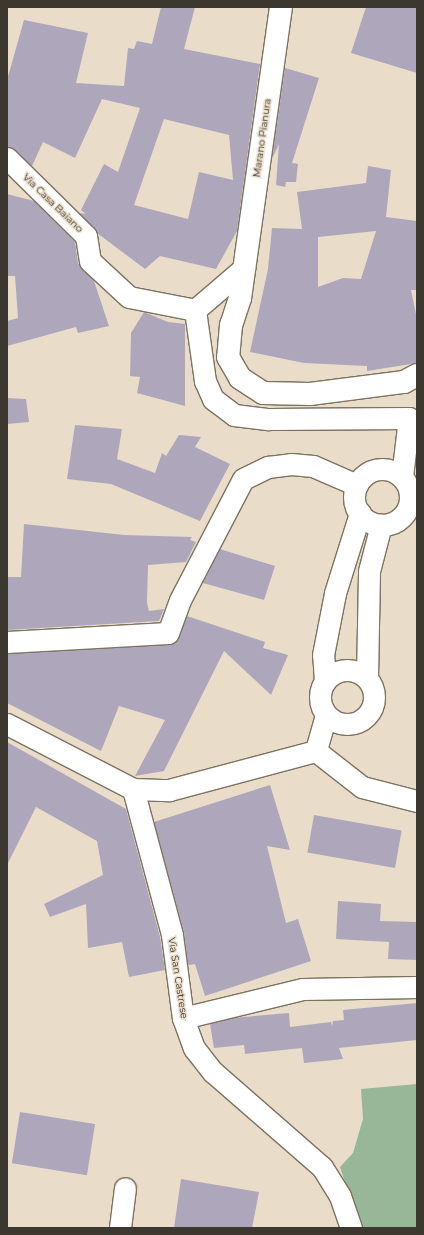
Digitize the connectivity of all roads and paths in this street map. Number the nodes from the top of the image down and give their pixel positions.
1 (281, 7) edge
2 (7, 158) edge
3 (244, 268) junction
4 (195, 310) junction
5 (417, 375) edge
6 (413, 418) edge
7 (408, 481) edge
8 (357, 485) junction
9 (360, 512) junction
10 (381, 525) junction
11 (7, 642) edge
12 (367, 678) junction
13 (325, 681) junction
14 (326, 715) junction
15 (7, 724) edge
16 (316, 751) junction
17 (133, 789) junction
18 (417, 802) edge
19 (417, 987) edge
20 (183, 1018) junction
21 (125, 1188) dead end
22 (120, 1228) edge
23 (351, 1228) edge

1 - 3 street, Marano Pianura
2 - 4 street, Via Casa Baiano
3 - 4 street
3 - 5 street, Marano Pianura
4 - 6 street
6 - 7 street
7 - 8 street
7 - 10 street
8 - 9 street
8 - 11 street
9 - 10 street
9 - 13 street
10 - 12 street
12 - 13 street
12 - 14 street
13 - 14 street
14 - 16 street
15 - 17 street
16 - 17 street
16 - 18 street
17 - 20 street, Via San Castrese
19 - 20 street
20 - 23 street, Via San Castrese
21 - 22 street

